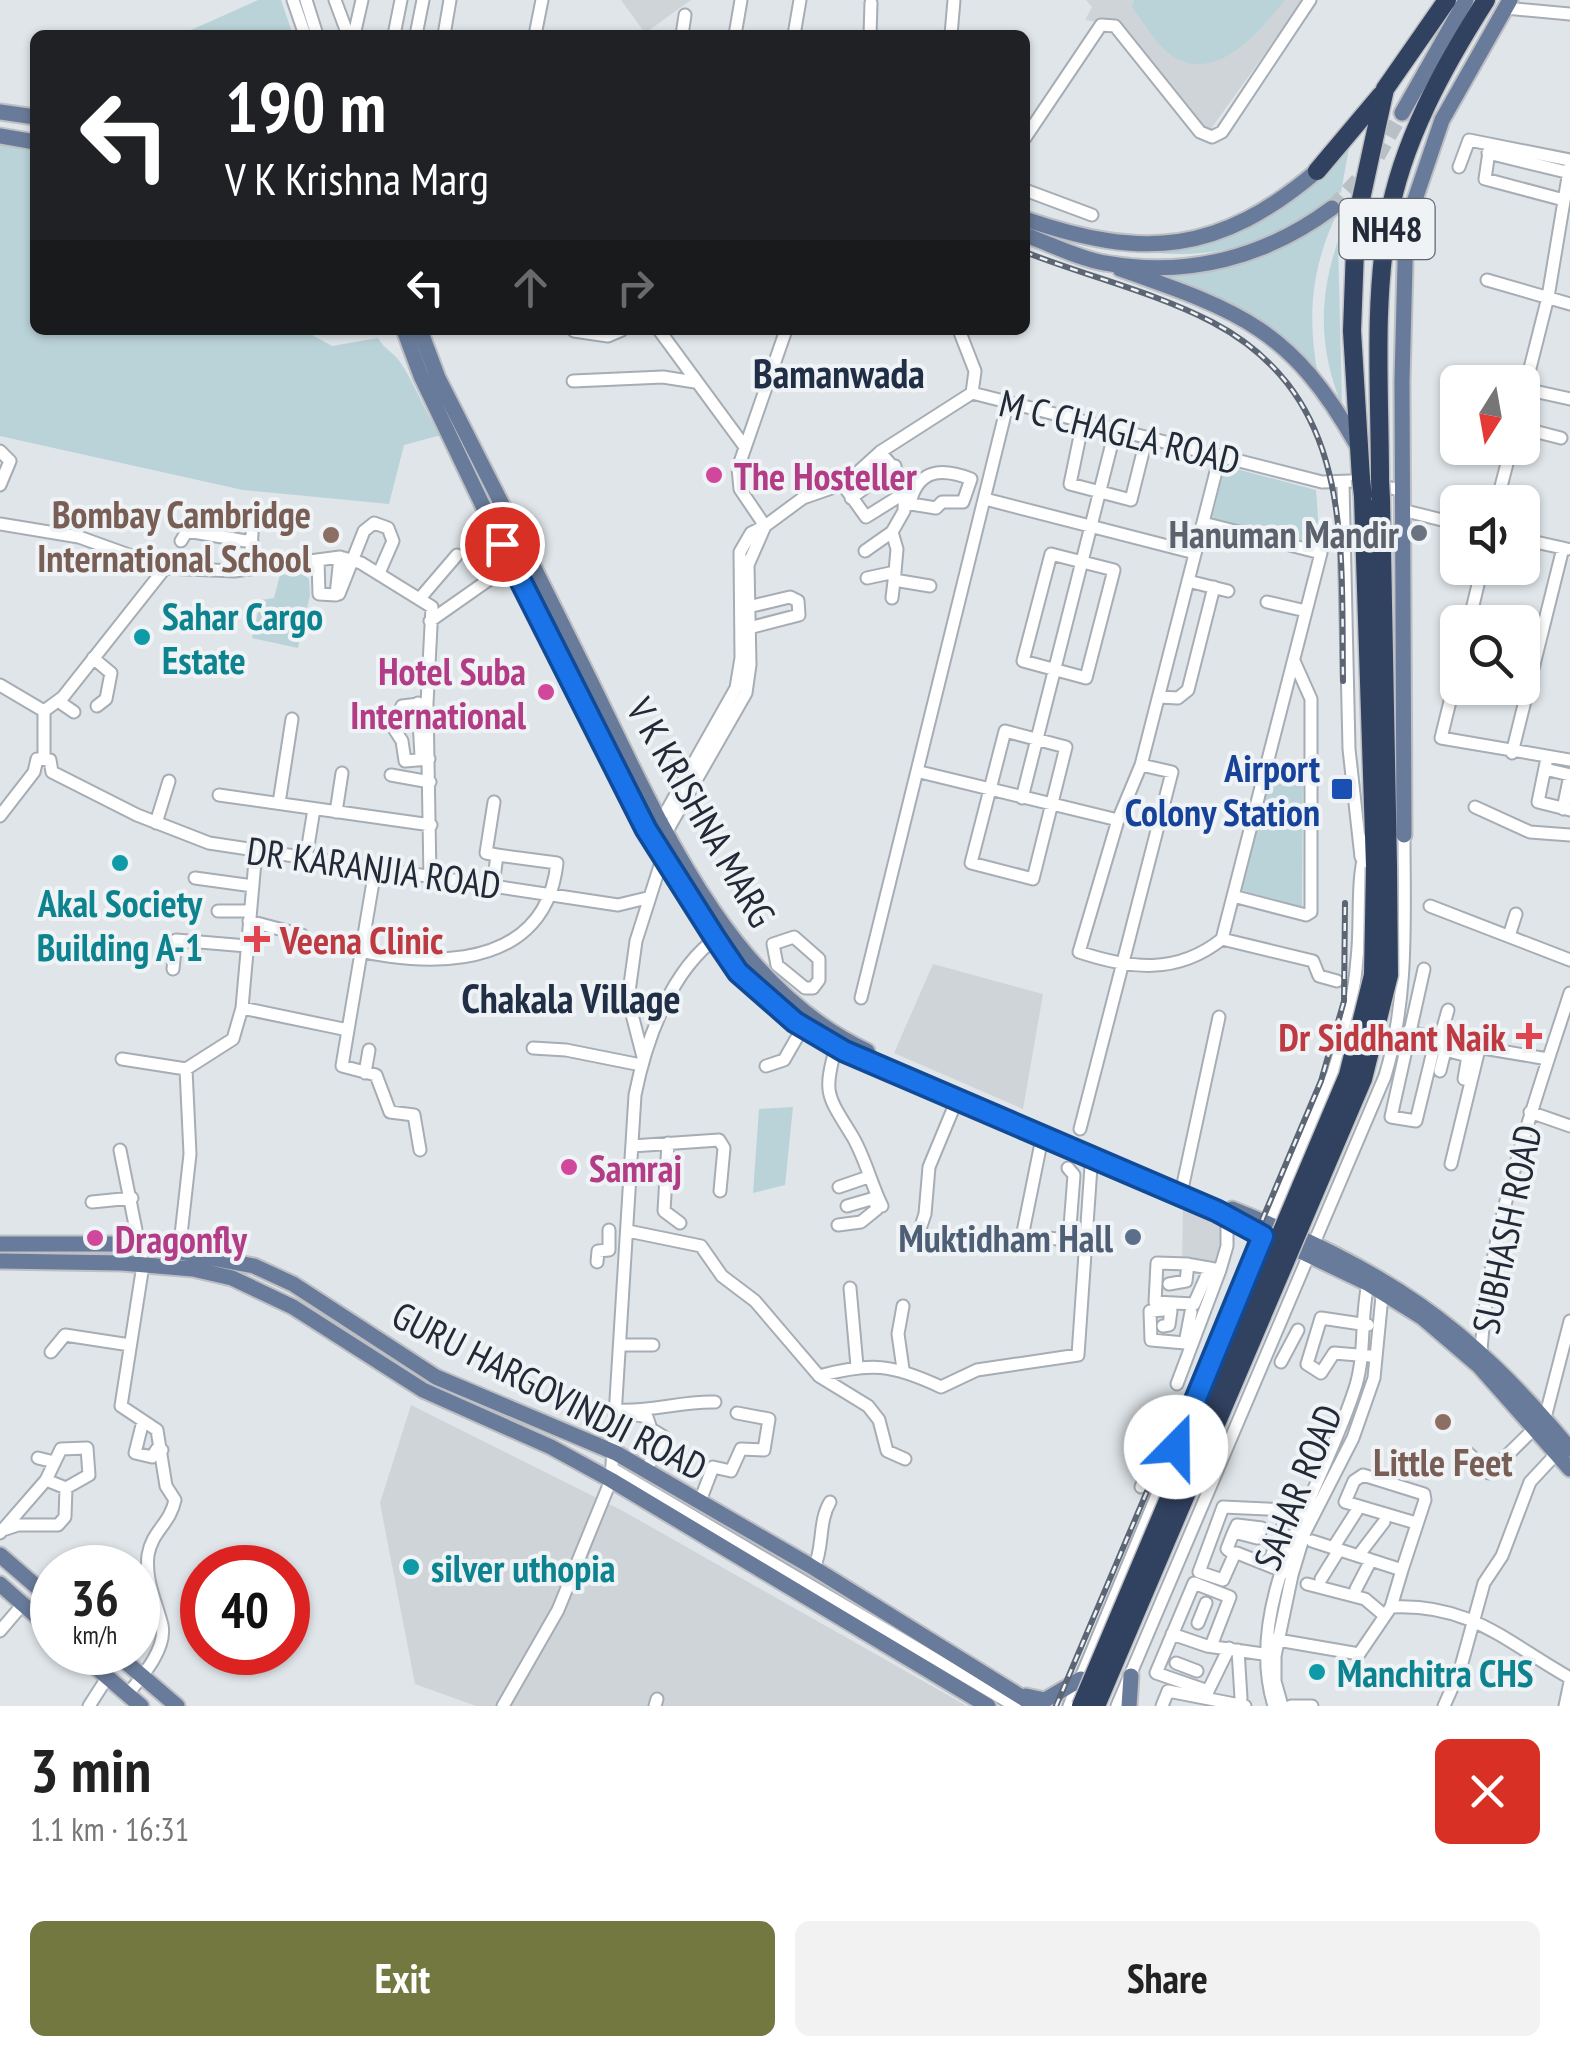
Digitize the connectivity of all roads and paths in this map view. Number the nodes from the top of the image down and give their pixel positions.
1 (293, 0) edge
2 (306, 0) edge
3 (335, 0) edge
4 (362, 0) edge
5 (400, 0) edge
6 (423, 0) edge
7 (450, 0) edge
8 (542, 0) edge
9 (741, 0) edge
10 (800, 0) edge
11 (954, 0) edge
12 (1310, 0) edge
13 (1447, 0) edge
14 (1466, 0) edge
15 (1486, 0) edge
16 (871, 3) dead end
17 (1508, 4) edge
18 (1539, 5) edge
19 (1570, 14) edge
20 (685, 15) dead end
21 (303, 30) edge
22 (315, 30) edge
23 (349, 30) edge
24 (353, 30) edge
25 (395, 30) edge
26 (417, 30) edge
27 (445, 30) edge
28 (536, 30) edge
29 (683, 30) edge
30 (736, 30) edge
31 (795, 30) edge
32 (870, 30) edge
33 (951, 30) edge
34 (1385, 89) junction
35 (0, 114) edge
36 (1402, 114) tunnel mouth
37 (30, 119) edge
38 (1030, 130) edge
39 (0, 133) edge
40 (30, 137) edge
41 (1489, 149) junction
42 (1570, 163) edge
43 (1458, 167) dead end
44 (1317, 171) joint
45 (1569, 172) edge
46 (1030, 192) edge
47 (1564, 200) junction
48 (1332, 208) tunnel mouth
49 (1092, 216) dead end
50 (1030, 221) edge
51 (1030, 236) edge
52 (1564, 236) edge
53 (1061, 239) junction
54 (1104, 263) junction
55 (1487, 280) dead end
56 (1548, 297) junction
57 (1570, 304) edge
58 (407, 335) edge
59 (421, 335) edge
60 (662, 335) edge
61 (784, 335) edge
62 (961, 335) edge
63 (1531, 365) edge
64 (429, 376) junction
65 (573, 380) dead end
66 (695, 382) junction
67 (972, 393) junction
68 (1540, 396) edge
69 (1570, 399) edge
70 (1008, 402) junction
71 (1081, 431) dead end
72 (1540, 433) edge
73 (1113, 438) dead end
74 (1561, 438) dead end
75 (1357, 444) junction
76 (745, 447) junction
77 (1144, 448) dead end
78 (0, 451) edge
79 (880, 452) junction
80 (1220, 456) junction
81 (895, 466) junction
82 (0, 485) edge
83 (843, 485) junction
84 (1366, 488) junction
85 (1402, 490) junction
86 (1100, 492) junction
87 (851, 498) junction
88 (907, 499) junction
89 (985, 499) junction
90 (1402, 510) junction
91 (253, 516) dead end
92 (1440, 520) edge
93 (1203, 523) junction
94 (0, 524) edge
95 (765, 526) junction
96 (1091, 526) junction
97 (892, 532) junction
98 (181, 541) dead end
99 (252, 542) junction
100 (1540, 543) edge
101 (1566, 548) edge
102 (865, 551) dead end
103 (1195, 553) junction
104 (457, 555) dead end
105 (344, 562) junction
106 (1082, 562) junction
107 (318, 564) junction
108 (165, 568) junction
109 (513, 568) junction
110 (250, 569) junction
111 (379, 573) junction
112 (895, 576) junction
113 (867, 578) dead end
114 (1188, 581) junction
115 (930, 586) dead end
116 (1214, 587) junction
117 (1228, 590) dead end
118 (339, 594) dead end
119 (422, 597) junction
120 (892, 598) dead end
121 (1267, 602) dead end
122 (1306, 611) junction
123 (747, 616) junction
124 (430, 621) junction
125 (93, 658) junction
126 (1294, 660) junction
127 (1055, 670) junction
128 (744, 681) junction
129 (0, 685) edge
130 (1158, 697) junction
131 (58, 702) junction
132 (423, 703) junction
133 (1449, 705) edge
134 (97, 706) dead end
135 (44, 711) junction
136 (74, 712) dead end
137 (292, 720) dead end
138 (1037, 739) junction
139 (1512, 753) junction
140 (44, 757) junction
141 (425, 759) junction
142 (1570, 760) edge
143 (1546, 764) junction
144 (1141, 765) junction
145 (52, 772) junction
146 (920, 772) junction
147 (342, 773) dead end
148 (37, 774) junction
149 (391, 776) dead end
150 (169, 781) dead end
151 (430, 782) junction
152 (990, 790) junction
153 (219, 794) dead end
154 (1022, 798) junction
155 (494, 802) dead end
156 (279, 803) junction
157 (1052, 806) junction
158 (1475, 807) dead end
159 (314, 808) junction
160 (1566, 810) edge
161 (336, 812) junction
162 (0, 816) edge
163 (1118, 820) junction
164 (156, 822) junction
165 (430, 826) junction
166 (0, 827) edge
167 (1388, 834) junction
168 (1570, 835) edge
169 (660, 836) junction
170 (256, 850) junction
171 (497, 856) junction
172 (306, 858) junction
173 (1375, 863) junction
174 (375, 870) junction
175 (194, 878) dead end
176 (430, 878) junction
177 (252, 886) junction
178 (493, 886) junction
179 (554, 893) junction
180 (1233, 896) junction
181 (648, 898) junction
182 (1430, 906) dead end
183 (218, 911) dead end
184 (1516, 914) dead end
185 (250, 916) junction
186 (721, 935) junction
187 (302, 936) dead end
188 (1510, 936) junction
189 (1222, 939) junction
190 (319, 940) dead end
191 (247, 946) junction
192 (361, 953) junction
193 (1570, 960) edge
194 (1122, 964) junction
195 (173, 969) dead end
196 (1424, 969) dead end
197 (782, 980) junction
198 (1337, 981) dead end
199 (802, 985) junction
200 (1570, 993) edge
201 (862, 998) dead end
202 (790, 999) junction
203 (242, 1008) junction
204 (1448, 1010) dead end
205 (1219, 1016) dead end
206 (803, 1027) junction
207 (348, 1030) junction
208 (1409, 1031) junction
209 (1440, 1045) junction
210 (1406, 1046) junction
211 (836, 1047) junction
212 (533, 1048) dead end
213 (369, 1050) dead end
214 (122, 1058) dead end
215 (1548, 1060) junction
216 (642, 1061) junction
217 (766, 1066) dead end
218 (1468, 1066) junction
219 (186, 1069) junction
220 (365, 1073) junction
221 (956, 1102) junction
222 (1530, 1112) junction
223 (1416, 1126) dead end
224 (1570, 1126) edge
225 (1080, 1129) dead end
226 (1042, 1138) junction
227 (668, 1143) junction
228 (632, 1146) junction
229 (120, 1150) dead end
230 (420, 1150) dead end
231 (1091, 1155) junction
232 (1450, 1164) dead end
233 (1068, 1168) dead end
234 (868, 1178) junction
235 (839, 1187) dead end
236 (1182, 1189) junction
237 (720, 1190) dead end
238 (132, 1198) junction
239 (92, 1202) dead end
240 (878, 1202) junction
241 (846, 1206) dead end
242 (1227, 1216) junction
243 (680, 1223) dead end
244 (838, 1225) dead end
245 (609, 1230) dead end
246 (628, 1230) junction
247 (1266, 1230) junction
248 (916, 1240) dead end
249 (1069, 1240) junction
250 (1085, 1241) junction
251 (0, 1244) edge
252 (138, 1244) junction
253 (1309, 1247) junction
254 (627, 1249) junction
255 (610, 1250) junction
256 (180, 1254) junction
257 (0, 1261) edge
258 (597, 1262) dead end
259 (1188, 1264) junction
260 (143, 1265) junction
261 (1215, 1269) junction
262 (1376, 1282) junction
263 (1168, 1284) dead end
264 (850, 1288) dead end
265 (1328, 1302) dead end
266 (903, 1306) dead end
267 (1171, 1310) junction
268 (1197, 1312) junction
269 (1324, 1317) junction
270 (1279, 1318) junction
271 (1570, 1321) edge
272 (1371, 1325) junction
273 (1163, 1326) dead end
274 (622, 1345) junction
275 (130, 1346) junction
276 (653, 1346) dead end
277 (52, 1352) dead end
278 (1369, 1356) junction
279 (1477, 1356) junction
280 (1281, 1362) dead end
281 (857, 1366) junction
282 (903, 1369) junction
283 (819, 1376) junction
284 (1177, 1384) dead end
285 (714, 1402) dead end
286 (1350, 1406) junction
287 (1364, 1410) junction
288 (618, 1411) junction
289 (737, 1413) dead end
290 (1539, 1422) junction
291 (142, 1425) junction
292 (159, 1449) junction
293 (1563, 1451) edge
294 (1174, 1452) junction
295 (1468, 1453) dead end
296 (38, 1458) dead end
297 (905, 1459) dead end
298 (54, 1462) junction
299 (613, 1467) junction
300 (1570, 1469) edge
301 (646, 1470) junction
302 (1328, 1474) junction
303 (46, 1480) junction
304 (1141, 1487) dead end
305 (66, 1488) junction
306 (696, 1499) junction
307 (830, 1502) dead end
308 (1356, 1512) dead end
309 (1384, 1522) dead end
310 (1416, 1522) junction
311 (2, 1532) edge
312 (1234, 1532) dead end
313 (1312, 1541) dead end
314 (1336, 1549) junction
315 (1233, 1554) junction
316 (0, 1555) edge
317 (1364, 1558) junction
318 (1268, 1566) junction
319 (814, 1568) junction
320 (1402, 1570) junction
321 (1288, 1573) junction
322 (1321, 1579) dead end
323 (30, 1581) edge
324 (0, 1584) edge
325 (1307, 1584) dead end
326 (1356, 1589) dead end
327 (23, 1604) junction
328 (1184, 1606) junction
329 (30, 1610) edge
330 (1388, 1611) junction
331 (1202, 1613) dead end
332 (1473, 1618) junction
333 (0, 1631) edge
334 (1172, 1634) junction
335 (1273, 1639) junction
336 (1211, 1646) junction
337 (1233, 1649) junction
338 (1270, 1655) junction
339 (1186, 1667) dead end
340 (104, 1675) edge
341 (142, 1676) junction
342 (1131, 1676) junction
343 (107, 1678) junction
344 (1081, 1679) junction
345 (1570, 1680) edge
346 (1180, 1684) junction
347 (988, 1691) edge
348 (127, 1695) junction
349 (1016, 1700) edge
350 (1243, 1702) edge
351 (1223, 1704) edge
352 (90, 1706) edge
353 (141, 1706) edge
354 (178, 1706) edge
355 (503, 1706) edge
356 (1036, 1706) edge
357 (1069, 1706) edge
358 (1082, 1706) edge
359 (1096, 1706) edge
360 (1117, 1706) edge
361 (1129, 1706) edge
362 (1162, 1706) edge
363 (1274, 1706) edge
364 (1282, 1706) edge
365 (1292, 1706) edge
366 (1312, 1706) edge
367 (1444, 1706) edge
368 (1565, 1706) edge

1 - 21 street
2 - 22 street
3 - 23 street
4 - 24 street
5 - 25 street
6 - 26 street
7 - 27 street
8 - 28 street
9 - 30 street
10 - 31 street
11 - 33 street
12 - 38 street
13 - 34 highway, NH48
14 - 36 main road
15 - 84 highway, NH48
16 - 32 street
17 - 18 street
17 - 85 main road
18 - 19 street
20 - 29 street
34 - 44 highway
34 - 75 highway, NH48
35 - 37 main road
39 - 40 main road
41 - 42 street
41 - 43 street
41 - 45 street
41 - 47 street
42 - 45 street
44 - 53 main road
45 - 47 street
46 - 49 street
47 - 52 street
48 - 54 main road
50 - 53 main road
51 - 53 main road
52 - 56 street
53 - 54 main road
54 - 75 main road
55 - 56 street
56 - 57 street
56 - 63 street
58 - 64 main road, V K KRISHNA MARG
59 - 64 main road, V K KRISHNA MARG
60 - 66 street
61 - 76 street
62 - 67 street
64 - 109 main road, V K KRISHNA MARG
64 - 169 main road, V K KRISHNA MARG
65 - 66 street
66 - 76 street
67 - 70 street, M C CHAGLA ROAD
67 - 79 street, M C CHAGLA ROAD
68 - 69 street
70 - 80 street, M C CHAGLA ROAD
70 - 89 street
71 - 86 street
72 - 74 street
73 - 86 street
75 - 84 highway, NH48
76 - 95 street
77 - 86 street
78 - 82 street
79 - 81 street
79 - 83 street, M C CHAGLA ROAD
80 - 84 street, M C CHAGLA ROAD
80 - 93 street
81 - 87 street
81 - 88 street
83 - 87 street
83 - 95 street, M C CHAGLA ROAD
84 - 85 street, M C CHAGLA ROAD
84 - 167 highway, NH48
84 - 173 street
85 - 90 main road
86 - 96 street
87 - 88 street
88 - 88 street
88 - 97 street
89 - 96 street
89 - 146 street
90 - 92 street
90 - 167 main road
91 - 99 street
93 - 103 street
93 - 122 street
94 - 108 street
95 - 123 street
96 - 103 street
96 - 106 street
97 - 102 street
97 - 112 street
98 - 99 street
99 - 110 street
100 - 101 street
101 - 139 street
103 - 114 street
104 - 119 street
105 - 107 street
105 - 107 street
105 - 111 street
105 - 111 street
105 - 118 street
106 - 127 street
106 - 127 street
106 - 127 street
107 - 110 street
108 - 110 street
108 - 125 street
109 - 124 street
109 - 169 main road, V K KRISHNA MARG
111 - 119 street
112 - 113 street
112 - 115 street
112 - 120 street
114 - 116 street
114 - 130 street
116 - 117 street
116 - 130 street
119 - 124 street
121 - 122 street
122 - 126 street
123 - 128 street
123 - 128 street
124 - 132 street
125 - 131 street
125 - 134 street
126 - 180 street
126 - 180 street
127 - 138 street
128 - 169 street
129 - 135 street
130 - 144 street
131 - 135 street
131 - 136 street
132 - 141 street
132 - 141 street
133 - 139 street
135 - 140 street
137 - 156 street
138 - 152 street
138 - 154 street
138 - 157 street
139 - 143 street
140 - 145 street
140 - 148 street
141 - 151 street
142 - 143 street
143 - 160 street
143 - 160 street
144 - 163 street
144 - 194 street
145 - 148 street
145 - 164 street, DR KARANJIA ROAD
146 - 152 street
146 - 201 street
147 - 161 street
148 - 162 street
148 - 166 street
149 - 151 street
150 - 164 street
151 - 165 street
152 - 154 street
152 - 157 street
153 - 156 street
154 - 157 street
155 - 171 street
156 - 159 street
157 - 163 street
158 - 168 street
159 - 161 street
159 - 172 street
161 - 165 street
163 - 194 street
164 - 170 street, DR KARANJIA ROAD
165 - 176 street
167 - 173 highway, NH48
167 - 173 street
167 - 253 street
169 - 181 street
169 - 186 main road, V K KRISHNA MARG
170 - 172 street, DR KARANJIA ROAD
170 - 177 street
171 - 178 street
171 - 179 street
172 - 174 street, DR KARANJIA ROAD
173 - 247 street
173 - 358 highway, NH48, bridge
173 - 359 highway, NH48, bridge
174 - 176 street, DR KARANJIA ROAD
174 - 192 street
175 - 177 street
176 - 178 street, DR KARANJIA ROAD
177 - 185 street
178 - 179 street, DR KARANJIA ROAD
179 - 181 street, DR KARANJIA ROAD
179 - 192 street
180 - 189 street
181 - 216 street
182 - 188 street
183 - 185 street
184 - 188 street
185 - 187 street
185 - 191 street
186 - 197 main road, V K KRISHNA MARG
186 - 206 main road, V K KRISHNA MARG
186 - 216 street
188 - 193 street
189 - 194 street
189 - 198 street
190 - 192 street
191 - 195 street
191 - 203 street
192 - 207 street
194 - 225 street
196 - 208 street
197 - 199 street
197 - 199 street
197 - 202 main road, V K KRISHNA MARG
199 - 202 street
200 - 215 street, SUBHASH ROAD
202 - 231 main road, V K KRISHNA MARG
203 - 207 street
203 - 219 street
204 - 209 street
205 - 236 street
206 - 211 main road, V K KRISHNA MARG
206 - 217 street
207 - 220 street
208 - 209 street
208 - 210 street
209 - 210 street
209 - 210 street
209 - 218 street
209 - 218 street
209 - 223 street
211 - 221 main road, V K KRISHNA MARG
211 - 234 street
212 - 216 street
213 - 220 street
214 - 219 street
215 - 218 street
215 - 222 street, SUBHASH ROAD
216 - 228 street
218 - 232 street
219 - 256 street
220 - 230 street
221 - 226 main road, V K KRISHNA MARG
221 - 248 street
222 - 224 street
222 - 279 street, SUBHASH ROAD
226 - 231 main road, V K KRISHNA MARG
226 - 249 street
227 - 228 street
227 - 237 street
227 - 243 street
228 - 246 street
229 - 238 street
231 - 236 main road, V K KRISHNA MARG
231 - 242 main road, V K KRISHNA MARG
231 - 250 street
233 - 249 street
234 - 235 street
234 - 240 street
236 - 247 main road, V K KRISHNA MARG
238 - 239 street
238 - 252 street
240 - 241 street
240 - 244 street
242 - 247 main road, V K KRISHNA MARG
242 - 261 street
245 - 255 street
246 - 254 street
246 - 283 street
247 - 253 main road
247 - 294 street
249 - 250 street
250 - 282 street
251 - 252 main road, GURU HARGOVINDJI ROAD
252 - 256 main road, GURU HARGOVINDJI ROAD
252 - 260 street
253 - 262 main road
253 - 270 street
254 - 255 street
254 - 274 street
255 - 258 street
256 - 299 main road, GURU HARGOVINDJI ROAD
257 - 260 main road, GURU HARGOVINDJI ROAD
259 - 261 street
259 - 261 street
259 - 263 street
260 - 275 street
260 - 299 main road, GURU HARGOVINDJI ROAD
261 - 268 street
262 - 272 street
262 - 279 main road
264 - 281 street
265 - 269 street
266 - 282 street
267 - 268 street
267 - 268 street
267 - 273 street
268 - 284 street
269 - 272 street
269 - 278 street
270 - 280 street
270 - 342 street
271 - 290 street
272 - 278 street
274 - 276 street
274 - 288 street
275 - 277 street
275 - 291 street
278 - 286 street
278 - 287 street, SAHAR ROAD
279 - 290 main road
281 - 282 street
281 - 283 street
283 - 297 street
285 - 288 street
286 - 287 street
286 - 302 street
287 - 302 street, SAHAR ROAD
288 - 299 street
288 - 301 street
289 - 306 street
290 - 293 main road
290 - 295 street
291 - 292 street
291 - 292 street
292 - 341 street
293 - 300 main road
293 - 332 street
294 - 304 street
294 - 344 street
296 - 298 street
298 - 303 street
298 - 305 street
299 - 301 main road, GURU HARGOVINDJI ROAD
299 - 347 main road, GURU HARGOVINDJI ROAD
299 - 355 street
301 - 306 main road, GURU HARGOVINDJI ROAD
302 - 321 street
303 - 305 street
303 - 311 street
305 - 311 street
306 - 319 main road, GURU HARGOVINDJI ROAD
307 - 319 street
308 - 314 street
309 - 317 street
310 - 310 street
310 - 320 street
312 - 315 street
313 - 314 street
314 - 317 street
314 - 322 street
315 - 318 street
315 - 318 street
316 - 323 main road
317 - 320 street
317 - 326 street
318 - 321 street
319 - 347 main road, GURU HARGOVINDJI ROAD
320 - 330 street
321 - 335 street
324 - 327 main road
325 - 330 street
327 - 329 main road
327 - 333 street
328 - 331 street
328 - 334 street
328 - 336 street
330 - 332 street
330 - 335 street
332 - 345 street
332 - 367 street
334 - 336 street
334 - 346 street
335 - 338 street
336 - 337 street
337 - 338 street
337 - 346 street
337 - 350 street
338 - 363 street
338 - 364 street
339 - 346 street
340 - 343 main road
341 - 348 street
341 - 354 main road
342 - 360 street
342 - 361 main road
343 - 348 main road
343 - 352 street
344 - 349 main road
344 - 357 street
345 - 368 street
347 - 349 main road, GURU HARGOVINDJI ROAD
348 - 353 main road
349 - 356 main road, GURU HARGOVINDJI ROAD
350 - 351 street
351 - 362 street
365 - 366 street

